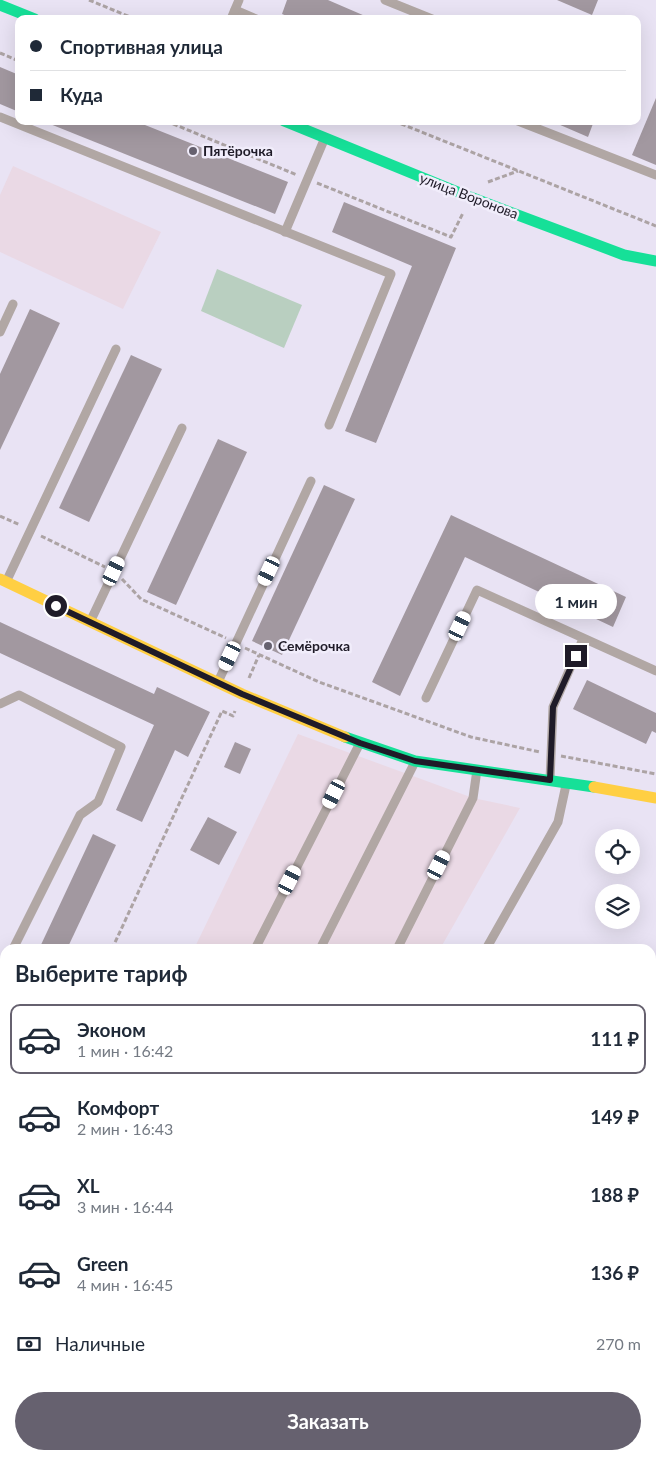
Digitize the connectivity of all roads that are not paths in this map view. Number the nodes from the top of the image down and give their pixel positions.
1 (239, 0) edge
2 (385, 0) edge
3 (0, 5) edge
4 (25, 15) edge
5 (233, 15) edge
6 (422, 15) edge
7 (0, 117) edge
8 (15, 123) edge
9 (20, 125) edge
10 (293, 125) edge
11 (528, 125) edge
12 (324, 138) junction
13 (656, 175) edge
14 (285, 232) junction
15 (656, 261) edge
16 (13, 304) dead end
17 (0, 332) edge
18 (116, 349) dead end
19 (330, 425) dead end
20 (182, 428) dead end
21 (311, 481) dead end
22 (3, 581) edge
23 (90, 622) junction
24 (583, 639) junction
25 (656, 671) edge
26 (218, 682) junction
27 (426, 698) dead end
28 (0, 704) edge
29 (360, 743) junction
30 (415, 761) junction
31 (477, 770) junction
32 (550, 780) junction
33 (567, 783) junction
34 (656, 798) edge
35 (16, 944) edge
36 (258, 944) edge
37 (323, 944) edge
38 (400, 944) edge
39 (489, 944) edge

1 - 5 lane
2 - 6 lane
3 - 4 street
7 - 8 lane
9 - 14 lane
10 - 12 street, улица Воронова
11 - 13 lane
12 - 14 lane
12 - 15 street, улица Воронова
14 - 19 lane
16 - 17 lane
18 - 22 lane
20 - 23 lane
21 - 26 lane
22 - 23 street
23 - 26 street
24 - 25 lane
24 - 27 lane
24 - 32 lane
26 - 29 street
28 - 35 lane
29 - 30 street
29 - 36 lane
30 - 31 street
30 - 37 lane
31 - 32 street
31 - 38 lane
32 - 33 street
33 - 34 street
33 - 39 lane

